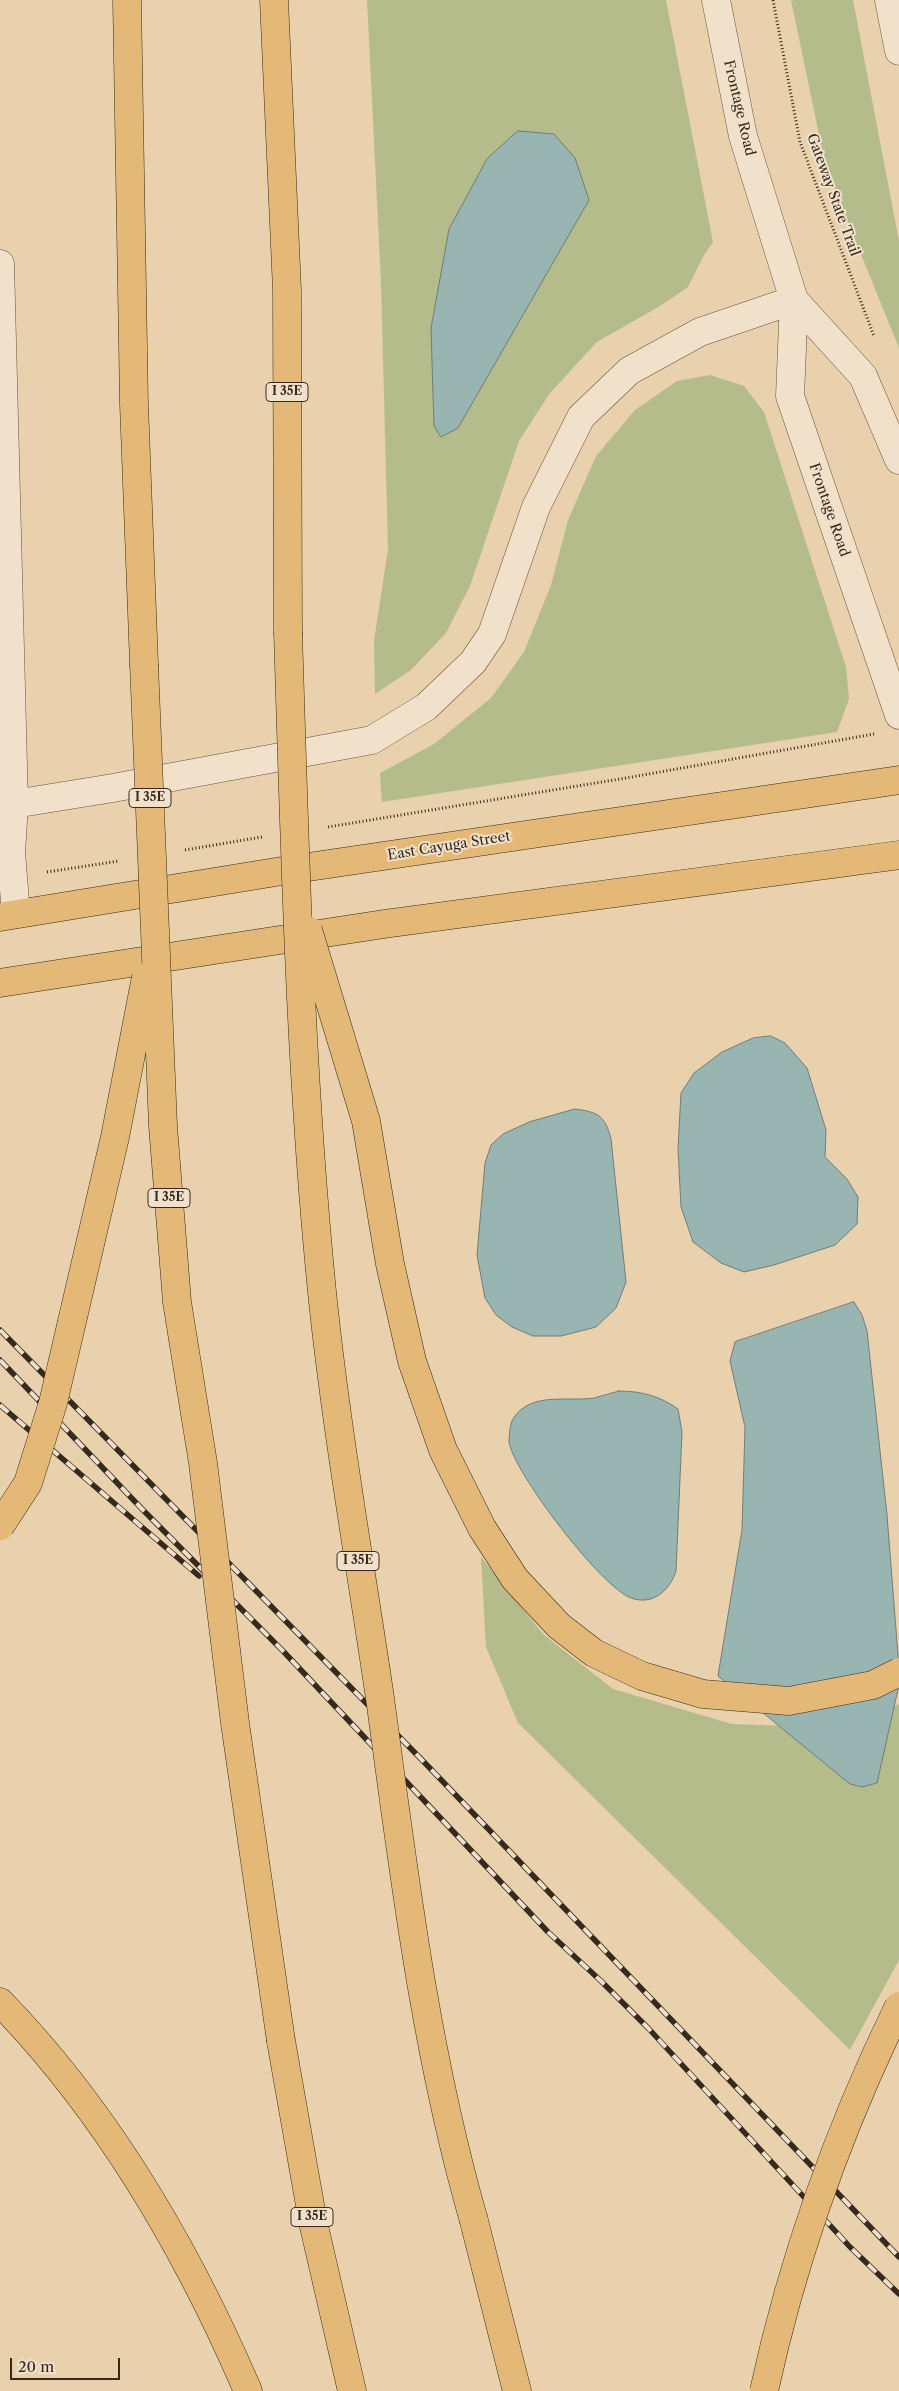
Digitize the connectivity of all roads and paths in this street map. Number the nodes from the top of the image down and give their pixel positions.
1 (127, 0) edge
2 (274, 0) edge
3 (716, 0) edge
4 (774, 0) edge
5 (889, 0) edge
6 (899, 51) edge
7 (0, 264) edge
8 (794, 300) junction
9 (875, 338) dead end
10 (899, 460) edge
11 (889, 724) edge
12 (899, 780) edge
13 (7, 804) edge
14 (324, 827) dead end
15 (266, 837) dead end
16 (178, 851) dead end
17 (899, 855) edge
18 (129, 859) dead end
19 (12, 878) junction
20 (297, 893) junction
21 (8, 916) edge
22 (155, 932) junction
23 (0, 983) edge
24 (0, 1526) edge
25 (899, 1672) edge
26 (0, 2002) edge
27 (899, 2006) edge
28 (248, 2391) edge
29 (352, 2391) edge
30 (517, 2391) edge
31 (764, 2391) edge

1 - 22 main road, I 35E, bridge
2 - 20 main road, I 35E, bridge
3 - 8 street, Frontage Road
4 - 9 path, Gateway State Trail
5 - 6 street
7 - 13 street
8 - 10 street, Frontage Road
8 - 11 street, Frontage Road
8 - 13 street
11 - 14 path
12 - 21 main road, East Cayuga Street
13 - 19 street
15 - 16 path
17 - 23 main road
18 - 19 path
19 - 21 street
20 - 25 main road, bridge
20 - 30 main road, I 35E, bridge
22 - 24 main road, bridge
22 - 29 main road, I 35E, bridge
26 - 28 main road
27 - 31 main road, bridge

